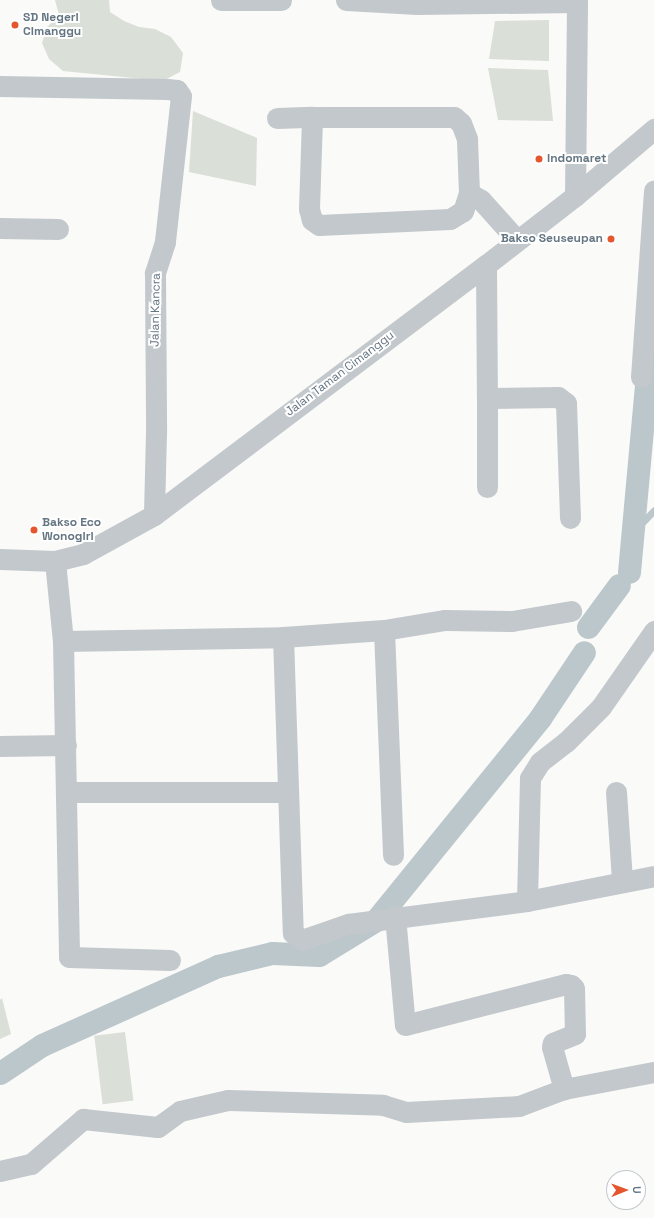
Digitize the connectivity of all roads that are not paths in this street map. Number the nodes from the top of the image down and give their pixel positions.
1 (221, 0) edge
2 (281, 0) edge
3 (346, 0) edge
4 (577, 1) edge
5 (0, 86) edge
6 (312, 117) junction
7 (277, 118) dead end
8 (654, 129) edge
9 (654, 190) edge
10 (469, 193) junction
11 (574, 196) junction
12 (0, 228) edge
13 (58, 229) dead end
14 (516, 239) junction
15 (486, 265) junction
16 (641, 377) dead end
17 (487, 398) junction
18 (487, 487) dead end
19 (154, 515) junction
20 (570, 518) dead end
21 (0, 559) edge
22 (55, 561) junction
23 (572, 611) dead end
24 (384, 630) junction
25 (654, 631) edge
26 (283, 637) junction
27 (63, 641) junction
28 (66, 745) junction
29 (0, 746) edge
30 (68, 792) junction
31 (287, 792) junction
32 (616, 792) dead end
33 (393, 855) dead end
34 (654, 876) edge
35 (622, 881) junction
36 (527, 901) junction
37 (388, 917) junction
38 (170, 960) dead end
39 (654, 1072) edge
40 (564, 1089) junction
41 (0, 1171) edge

1 - 2 street
3 - 4 street
4 - 11 street
5 - 19 street, Jalan Kancra
6 - 7 street
6 - 10 street
6 - 10 street
8 - 11 street, Jalan Taman Cimanggu
9 - 16 street
10 - 14 street
11 - 14 street, Jalan Taman Cimanggu
12 - 13 street
14 - 15 street, Jalan Taman Cimanggu
15 - 17 street
15 - 19 street, Jalan Taman Cimanggu
17 - 18 street
17 - 20 street
19 - 22 street, Jalan Taman Cimanggu
21 - 22 street, Jalan Taman Cimanggu
22 - 27 street
23 - 24 street
24 - 26 street
24 - 33 street
25 - 36 street
26 - 27 street
26 - 31 street
27 - 28 street
28 - 29 street
28 - 30 street
30 - 31 street
30 - 38 street
31 - 37 street
32 - 35 street
34 - 35 street
35 - 36 street
36 - 37 street
37 - 40 street
39 - 40 street
40 - 41 street

